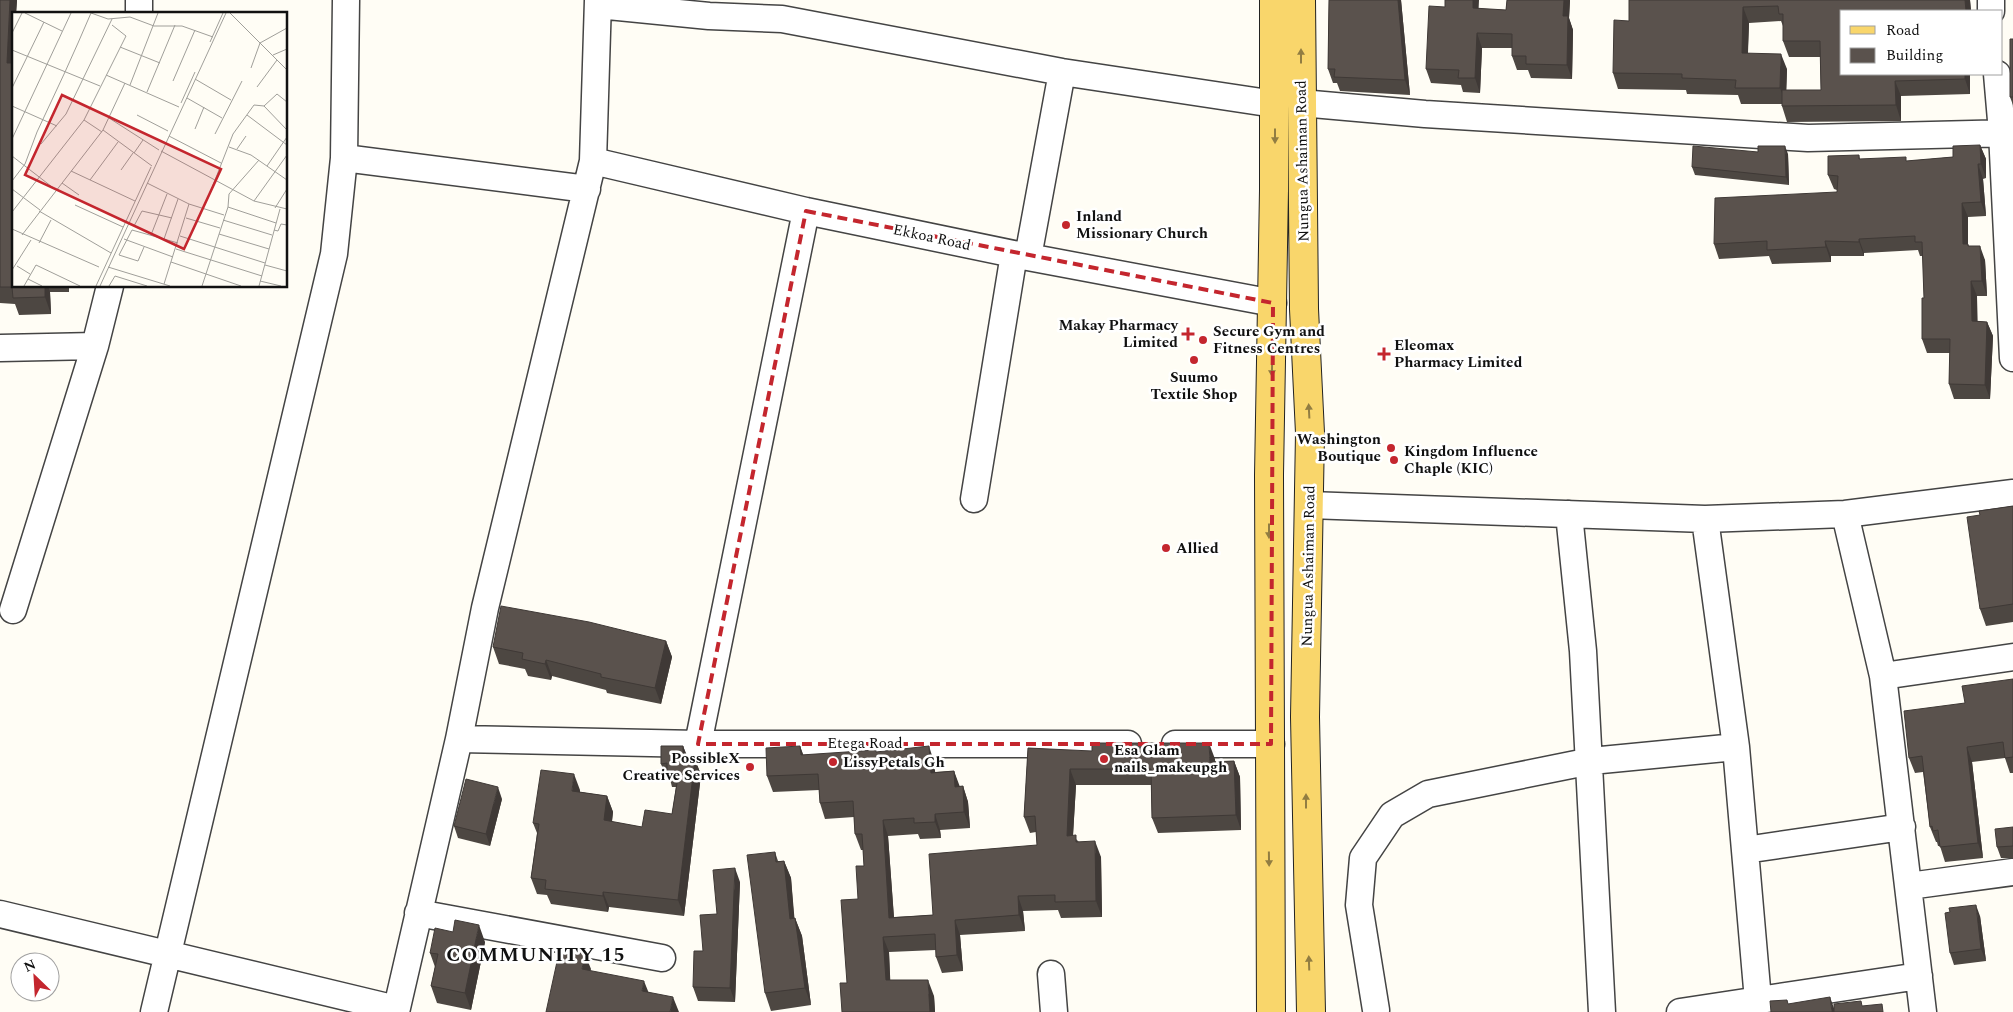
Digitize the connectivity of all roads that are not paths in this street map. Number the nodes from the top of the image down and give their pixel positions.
1 (346, 0) edge
2 (1274, 0) edge
3 (1301, 0) edge
4 (598, 2) edge
5 (1062, 72) junction
6 (1997, 75) edge
7 (1288, 104) junction
8 (2008, 132) edge
9 (344, 158) junction
10 (593, 161) junction
11 (587, 190) junction
12 (806, 211) junction
13 (1021, 256) junction
14 (110, 288) edge
15 (1273, 303) junction
16 (95, 346) junction
17 (0, 348) edge
18 (2013, 358) edge
19 (2013, 493) edge
20 (974, 499) dead end
21 (1309, 505) junction
22 (1568, 514) junction
23 (1845, 514) junction
24 (1705, 519) junction
25 (14, 610) dead end
26 (2013, 657) edge
27 (1883, 676) junction
28 (459, 739) junction
29 (698, 744) junction
30 (1271, 744) junction
31 (1736, 747) junction
32 (1590, 761) junction
33 (1902, 827) junction
34 (1745, 850) junction
35 (2013, 872) edge
36 (1908, 886) junction
37 (418, 913) junction
38 (0, 914) edge
39 (168, 954) junction
40 (662, 958) dead end
41 (1051, 974) dead end
42 (1919, 976) junction
43 (1758, 1000) junction
44 (1311, 1003) edge
45 (1271, 1004) edge
46 (1376, 1010) dead end
47 (396, 1011) edge
48 (154, 1012) edge
49 (1054, 1012) edge
50 (1602, 1012) edge
51 (1680, 1012) edge
52 (1923, 1012) edge

1 - 9 street
2 - 7 main road, Nungua Ashaiman Road
7 -> 3 main road, Nungua Ashaiman Road
4 - 5 street
4 - 10 street
5 - 7 street
5 - 13 street
6 - 8 street
7 - 8 street
7 -> 15 main road, Nungua Ashaiman Road
21 -> 7 main road, Nungua Ashaiman Road
8 - 18 street
9 - 11 street
9 - 39 street
10 - 11 street
10 - 12 street, Ekkoa Road
11 - 28 street
12 - 13 street, Ekkoa Road
12 - 29 street
13 - 15 street, Ekkoa Road
13 - 20 street
14 - 16 street
15 -> 30 main road, Nungua Ashaiman Road
16 - 17 street
16 - 25 street
19 - 23 street
21 - 22 street
44 -> 21 main road, Nungua Ashaiman Road
22 - 24 street
22 - 32 street
23 - 24 street
23 - 27 street
24 - 31 street
26 - 27 street
27 - 33 street
28 - 29 street, Etega Road
28 - 37 street
29 - 30 street, Etega Road
30 -> 45 main road, Nungua Ashaiman Road
31 - 32 street
31 - 34 street
32 - 46 street
32 - 50 street
33 - 34 street
33 - 36 street
34 - 43 street
35 - 36 street
36 - 42 street
37 - 40 street
37 - 47 street
38 - 39 street
39 - 47 street
39 - 48 street
41 - 49 street
42 - 43 street
42 - 52 street
43 - 51 street
44 - 45 main road

